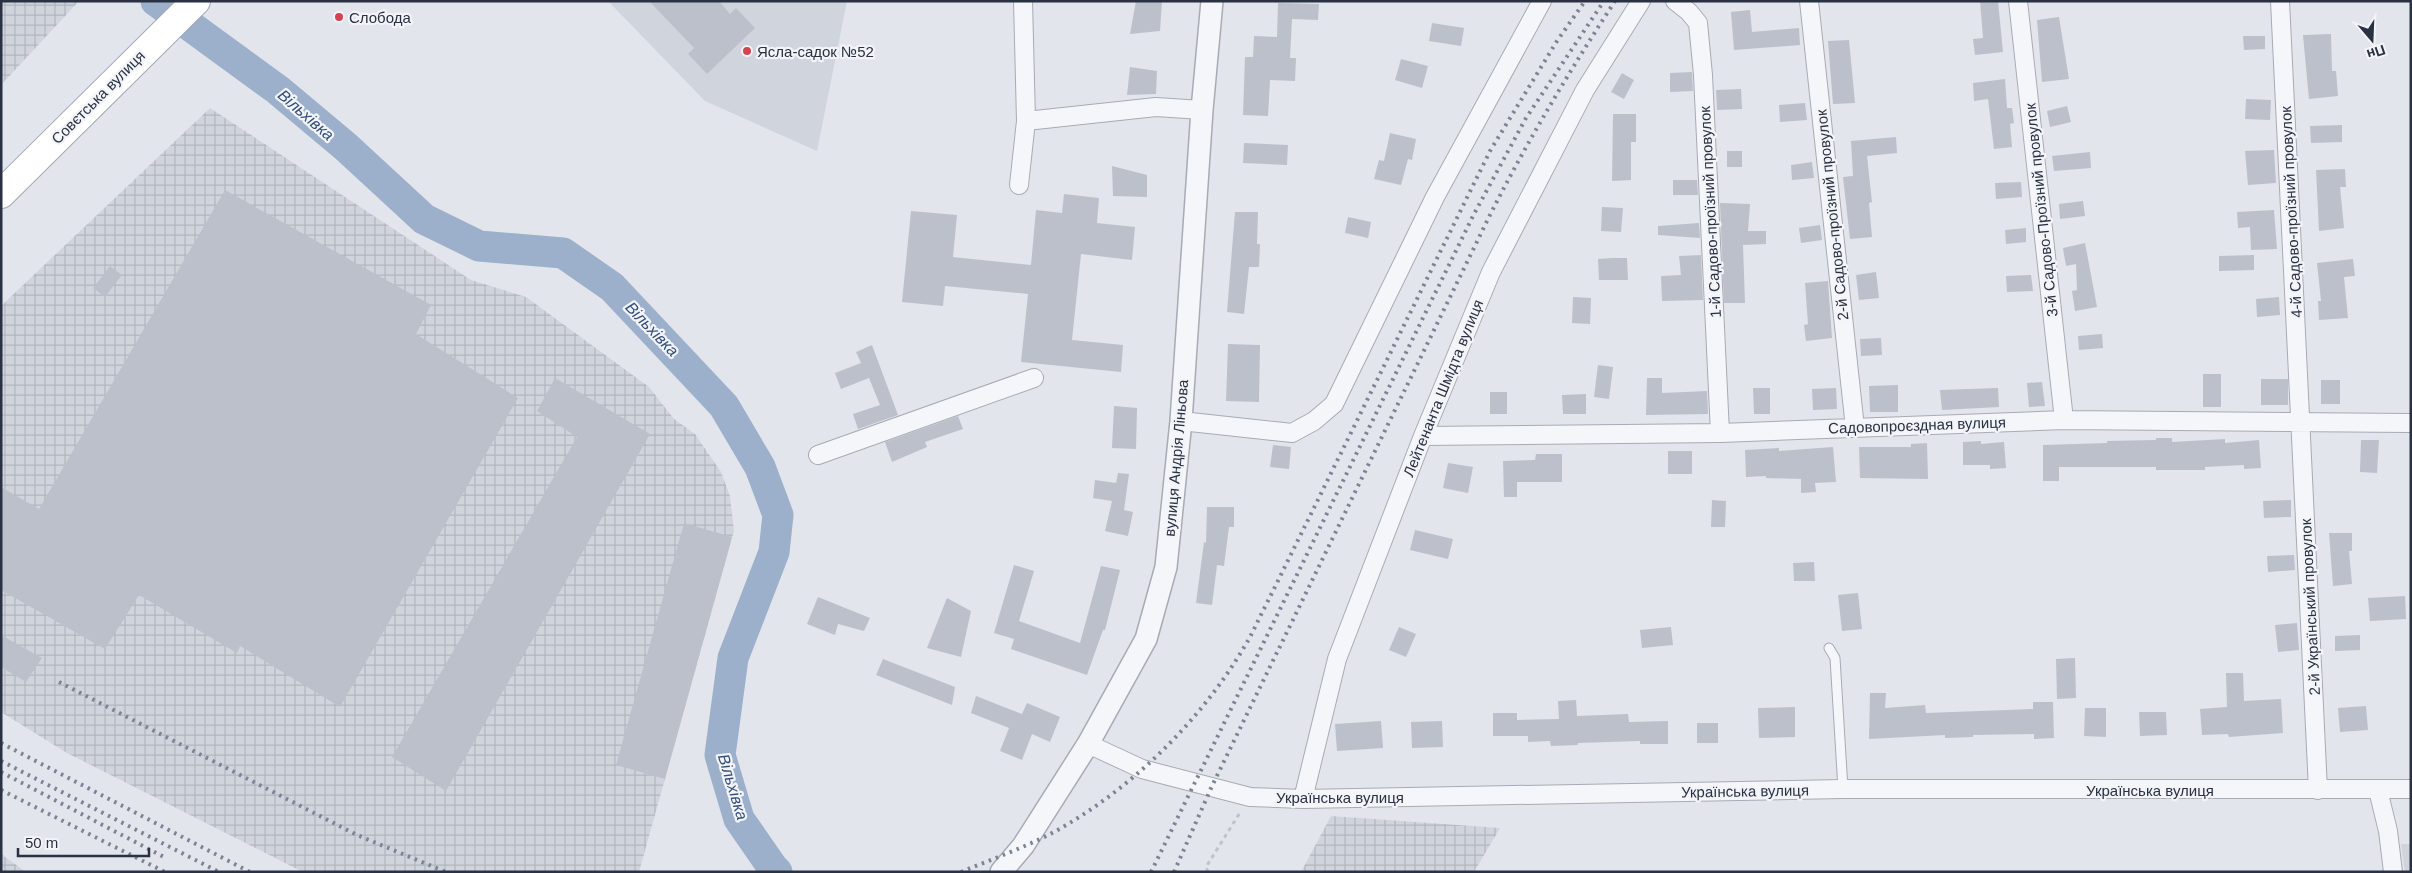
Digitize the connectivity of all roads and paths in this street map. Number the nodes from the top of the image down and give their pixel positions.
1 (196, 1) edge
2 (1024, 1) edge
3 (1212, 1) edge
4 (1542, 1) edge
5 (1641, 1) edge
6 (1675, 1) edge
7 (1810, 1) edge
8 (2018, 1) edge
9 (2280, 1) edge
10 (1202, 110) junction
11 (1026, 121) junction
12 (1019, 184) dead end
13 (1, 194) edge
14 (1034, 378) dead end
15 (2064, 420) junction
16 (1182, 421) junction
17 (2301, 423) junction
18 (2411, 423) edge
19 (1854, 428) junction
20 (1720, 432) junction
21 (1422, 436) junction
22 (818, 455) dead end
23 (1829, 648) dead end
24 (1088, 744) junction
25 (1842, 789) junction
26 (2411, 789) edge
27 (2318, 790) junction
28 (2378, 790) junction
29 (1303, 799) junction
30 (1244, 807) dead end
31 (1001, 872) edge
32 (1208, 872) edge
33 (2393, 872) edge

1 - 13 main road, Совєтська вулиця
2 - 11 street
3 - 10 street, вулиця Андрія Ліньова
4 - 16 street
5 - 21 street, Лейтенанта Шмідта вулиця
6 - 20 street, 1-й Садово-проїзний провулок
7 - 19 street, 2-й Садово-проїзний провулок
8 - 15 street, 3-й Садово-Проїзний провулок
9 - 17 street, 4-й Садово-проїзний провулок
10 - 11 street
10 - 16 street, вулиця Андрія Ліньова
11 - 12 street
14 - 22 street
15 - 17 street, Садовопроєздная вулиця
15 - 19 street, Садовопроєздная вулиця
16 - 24 street, вулиця Андрія Ліньова
17 - 18 street, Садовопроєздная вулиця
17 - 27 street, 2-й Український провулок
19 - 20 street, Садовопроєздная вулиця
20 - 21 street, Садовопроєздная вулиця
21 - 29 street, Лейтенанта Шмідта вулиця
23 - 25 lane
24 - 29 street, Українська вулиця
24 - 31 street, вулиця Андрія Ліньова
25 - 27 street, Українська вулиця
25 - 29 street, Українська вулиця
26 - 28 street, Українська вулиця
27 - 28 street, Українська вулиця
28 - 33 street
30 - 32 path

